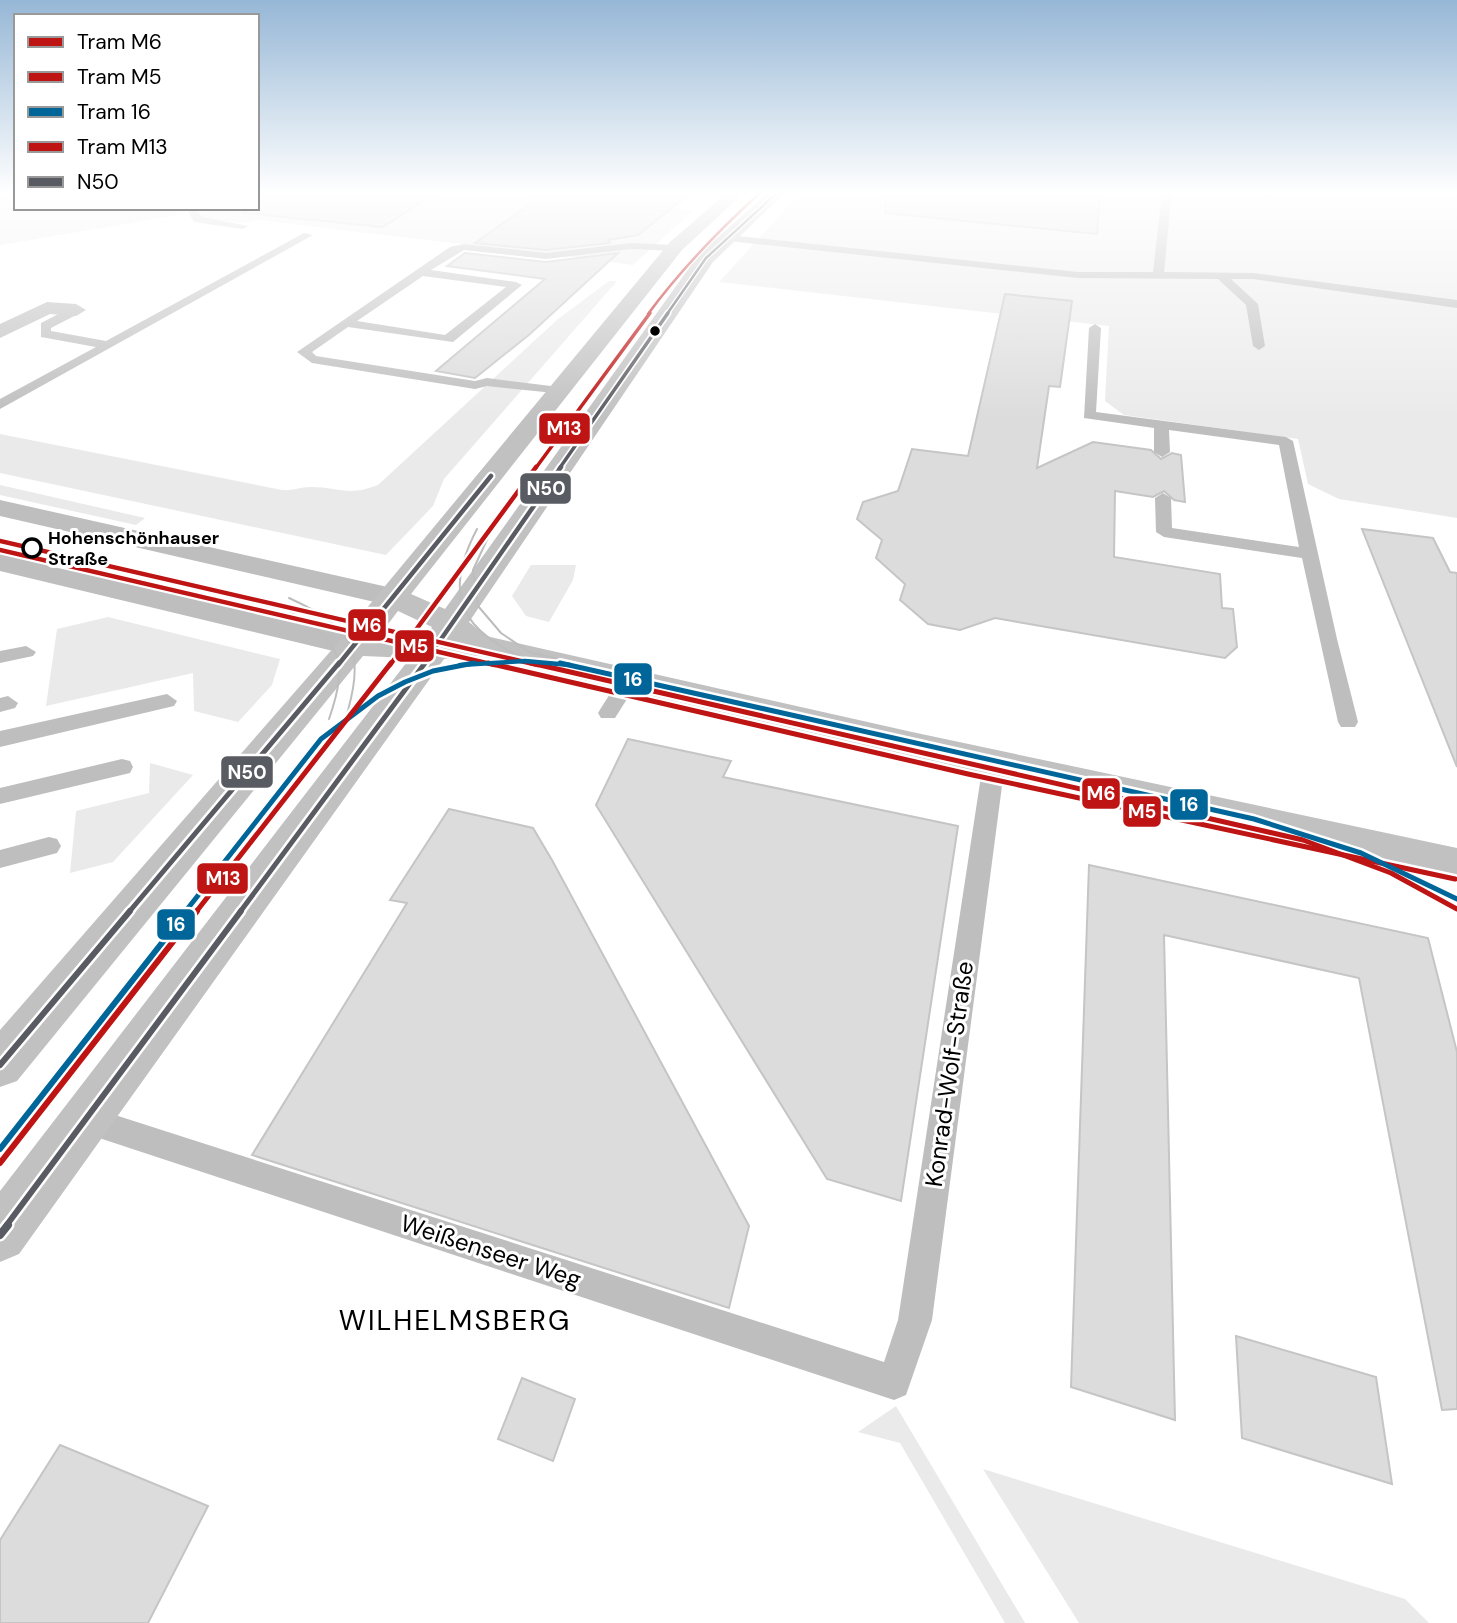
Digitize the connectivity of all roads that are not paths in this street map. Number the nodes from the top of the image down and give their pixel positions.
1 (248, 268) edge
2 (427, 268) edge
3 (660, 268) edge
4 (699, 268) edge
5 (1004, 268) edge
6 (1159, 268) edge
7 (421, 272) junction
8 (1158, 276) junction
9 (1221, 276) junction
10 (1457, 304) edge
11 (76, 310) joint
12 (346, 323) junction
13 (1096, 328) dead end
14 (0, 331) edge
15 (107, 345) junction
16 (1259, 346) dead end
17 (559, 391) junction
18 (0, 404) edge
19 (1161, 425) junction
20 (1161, 452) dead end
21 (1163, 498) dead end
22 (0, 508) edge
23 (1309, 554) junction
24 (0, 562) edge
25 (392, 597) junction
26 (455, 640) junction
27 (354, 645) junction
28 (26, 652) dead end
29 (0, 657) edge
30 (629, 680) junction
31 (167, 701) dead end
32 (608, 713) dead end
33 (1348, 722) dead end
34 (0, 738) edge
35 (994, 763) junction
36 (122, 767) dead end
37 (0, 796) edge
38 (49, 846) dead end
39 (0, 859) edge
40 (1457, 864) edge
41 (0, 1065) edge
42 (87, 1120) junction
43 (0, 1235) edge
44 (894, 1383) joint

1 - 15 lane
2 - 7 lane
3 - 17 main road
4 - 26 main road
5 - 8 lane
6 - 8 lane
7 - 12 lane
7 - 12 lane
8 - 9 lane
9 - 10 lane
9 - 16 lane
11 - 14 street
11 - 15 lane
12 - 17 lane
13 - 19 lane
15 - 18 lane
17 - 25 main road
19 - 20 lane
19 - 23 lane
21 - 23 lane
22 - 25 street
23 - 33 lane
24 - 27 street
25 - 26 main road
25 - 27 main road
26 - 27 main road
26 - 30 main road
26 - 42 main road
27 - 41 main road
28 - 29 lane
30 - 32 lane
30 - 35 main road
31 - 34 lane
35 - 40 main road
35 - 44 lane, Konrad-Wolf-Straße
36 - 37 lane
38 - 39 lane
42 - 43 main road
42 - 44 lane, Weißenseer Weg

